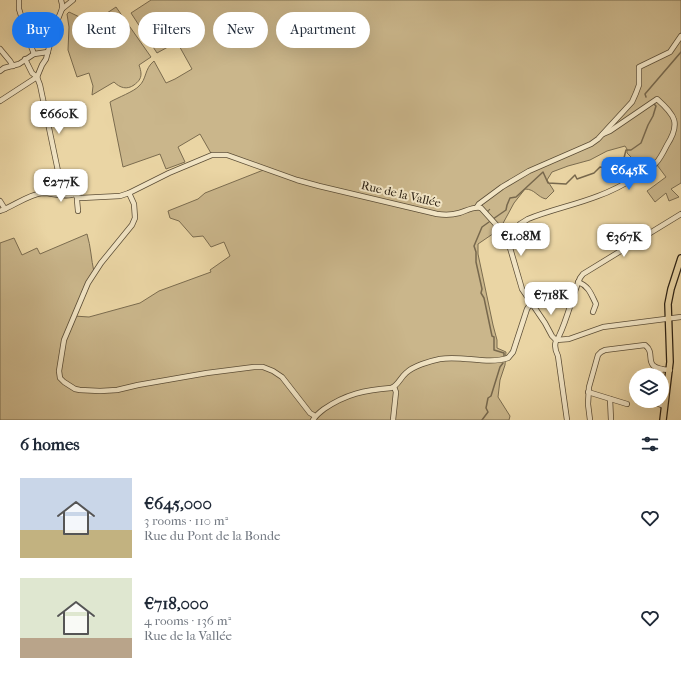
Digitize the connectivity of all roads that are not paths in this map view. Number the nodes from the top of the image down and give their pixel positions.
1 (20, 0) edge
2 (60, 0) edge
3 (73, 0) edge
4 (62, 9) junction
5 (681, 36) edge
6 (0, 49) edge
7 (48, 52) junction
8 (34, 54) junction
9 (25, 60) junction
10 (13, 66) junction
11 (0, 71) edge
12 (37, 77) junction
13 (0, 101) edge
14 (603, 134) junction
15 (60, 174) junction
16 (42, 193) junction
17 (129, 193) junction
18 (76, 196) junction
19 (0, 201) edge
20 (477, 207) junction
21 (6, 209) junction
22 (0, 211) edge
23 (78, 211) dead end
24 (681, 214) edge
25 (508, 241) junction
26 (681, 258) edge
27 (578, 282) junction
28 (532, 302) junction
29 (593, 312) dead end
30 (681, 317) edge
31 (668, 319) junction
32 (556, 340) junction
33 (658, 368) edge
34 (670, 370) joint
35 (669, 376) edge
36 (394, 387) junction
37 (588, 392) junction
38 (610, 399) junction
39 (627, 404) dead end
40 (664, 408) edge
41 (314, 418) edge
42 (393, 420) edge
43 (567, 420) edge
44 (590, 420) edge
45 (611, 420) edge
46 (663, 420) edge

1 - 8 street
2 - 4 street
3 - 4 street
4 - 7 street
5 - 14 street
6 - 10 street
7 - 8 street
7 - 12 street
8 - 9 street
9 - 10 street
9 - 12 street
10 - 11 street
12 - 13 street
12 - 15 street
14 - 20 street
14 - 25 street
15 - 16 street
15 - 18 street
16 - 18 street, Rue de la Vallée
16 - 21 street
17 - 18 street, Rue de la Vallée
17 - 20 street, Rue de la Vallée
17 - 41 street
18 - 23 street
19 - 21 street
20 - 25 street
21 - 22 street
24 - 27 street
25 - 28 street
26 - 31 main road
27 - 29 street
27 - 32 street
28 - 32 street
28 - 36 street
30 - 31 street
31 - 32 street
31 - 34 main road
32 - 43 street
33 - 37 street
34 - 35 main road
36 - 41 street
36 - 42 street
37 - 38 street
37 - 44 street
38 - 39 street
38 - 45 street
40 - 46 main road

